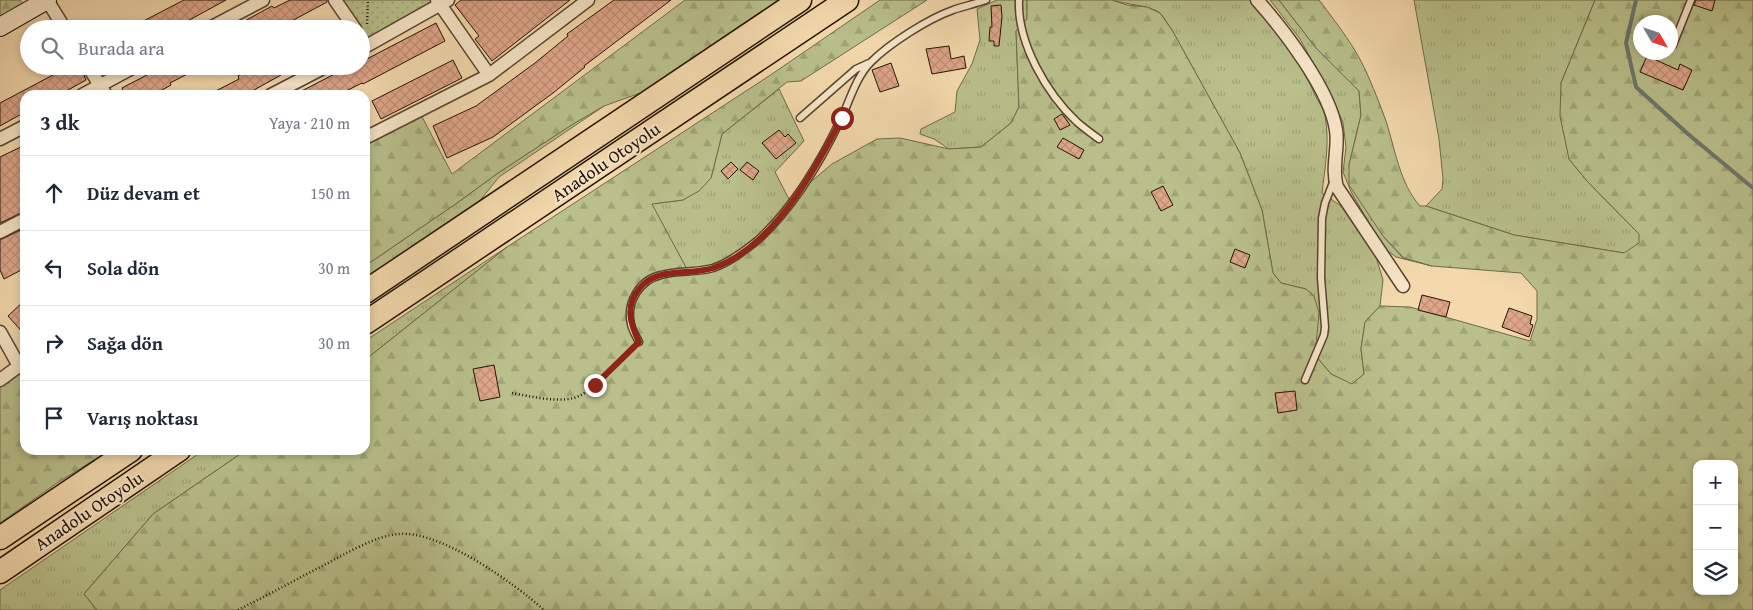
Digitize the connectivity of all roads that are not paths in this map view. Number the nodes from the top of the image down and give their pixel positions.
1 (47, 0) edge
2 (263, 0) edge
3 (335, 0) edge
4 (588, 0) edge
5 (800, 0) edge
6 (847, 0) edge
7 (986, 0) edge
8 (1019, 0) edge
9 (1257, 0) edge
10 (1691, 0) edge
11 (442, 2) edge
12 (24, 6) edge
13 (59, 20) edge
14 (225, 20) edge
15 (349, 20) edge
16 (0, 27) edge
17 (1678, 32) edge
18 (370, 40) edge
19 (870, 62) junction
20 (94, 75) edge
21 (124, 75) edge
22 (310, 75) edge
23 (489, 75) junction
24 (103, 90) edge
25 (281, 90) edge
26 (800, 118) dead end
27 (20, 129) edge
28 (370, 135) edge
29 (0, 139) edge
30 (1099, 139) dead end
31 (1334, 178) junction
32 (20, 222) edge
33 (0, 232) edge
34 (1403, 286) dead end
35 (370, 289) edge
36 (370, 320) edge
37 (0, 332) edge
38 (639, 342) road end
39 (20, 361) edge
40 (20, 365) edge
41 (0, 380) edge
42 (1305, 380) dead end
43 (124, 455) edge
44 (172, 455) edge
45 (0, 538) edge
46 (0, 572) edge

1 - 12 main road
1 - 13 street
2 - 14 street
3 - 15 street
4 - 23 street
5 - 35 highway, Anadolu Otoyolu
6 - 36 highway, Anadolu Otoyolu
7 - 19 lane
8 - 30 lane
9 - 31 street
10 - 17 lane
11 - 18 street
11 - 23 street
12 - 16 main road
19 - 26 lane
19 - 38 lane
20 - 24 street
21 - 24 street
22 - 25 street
23 - 28 street
27 - 29 street
31 - 34 street
31 - 42 lane
32 - 33 street
37 - 39 street
40 - 41 street
43 - 45 highway, Anadolu Otoyolu
44 - 46 highway, Anadolu Otoyolu

